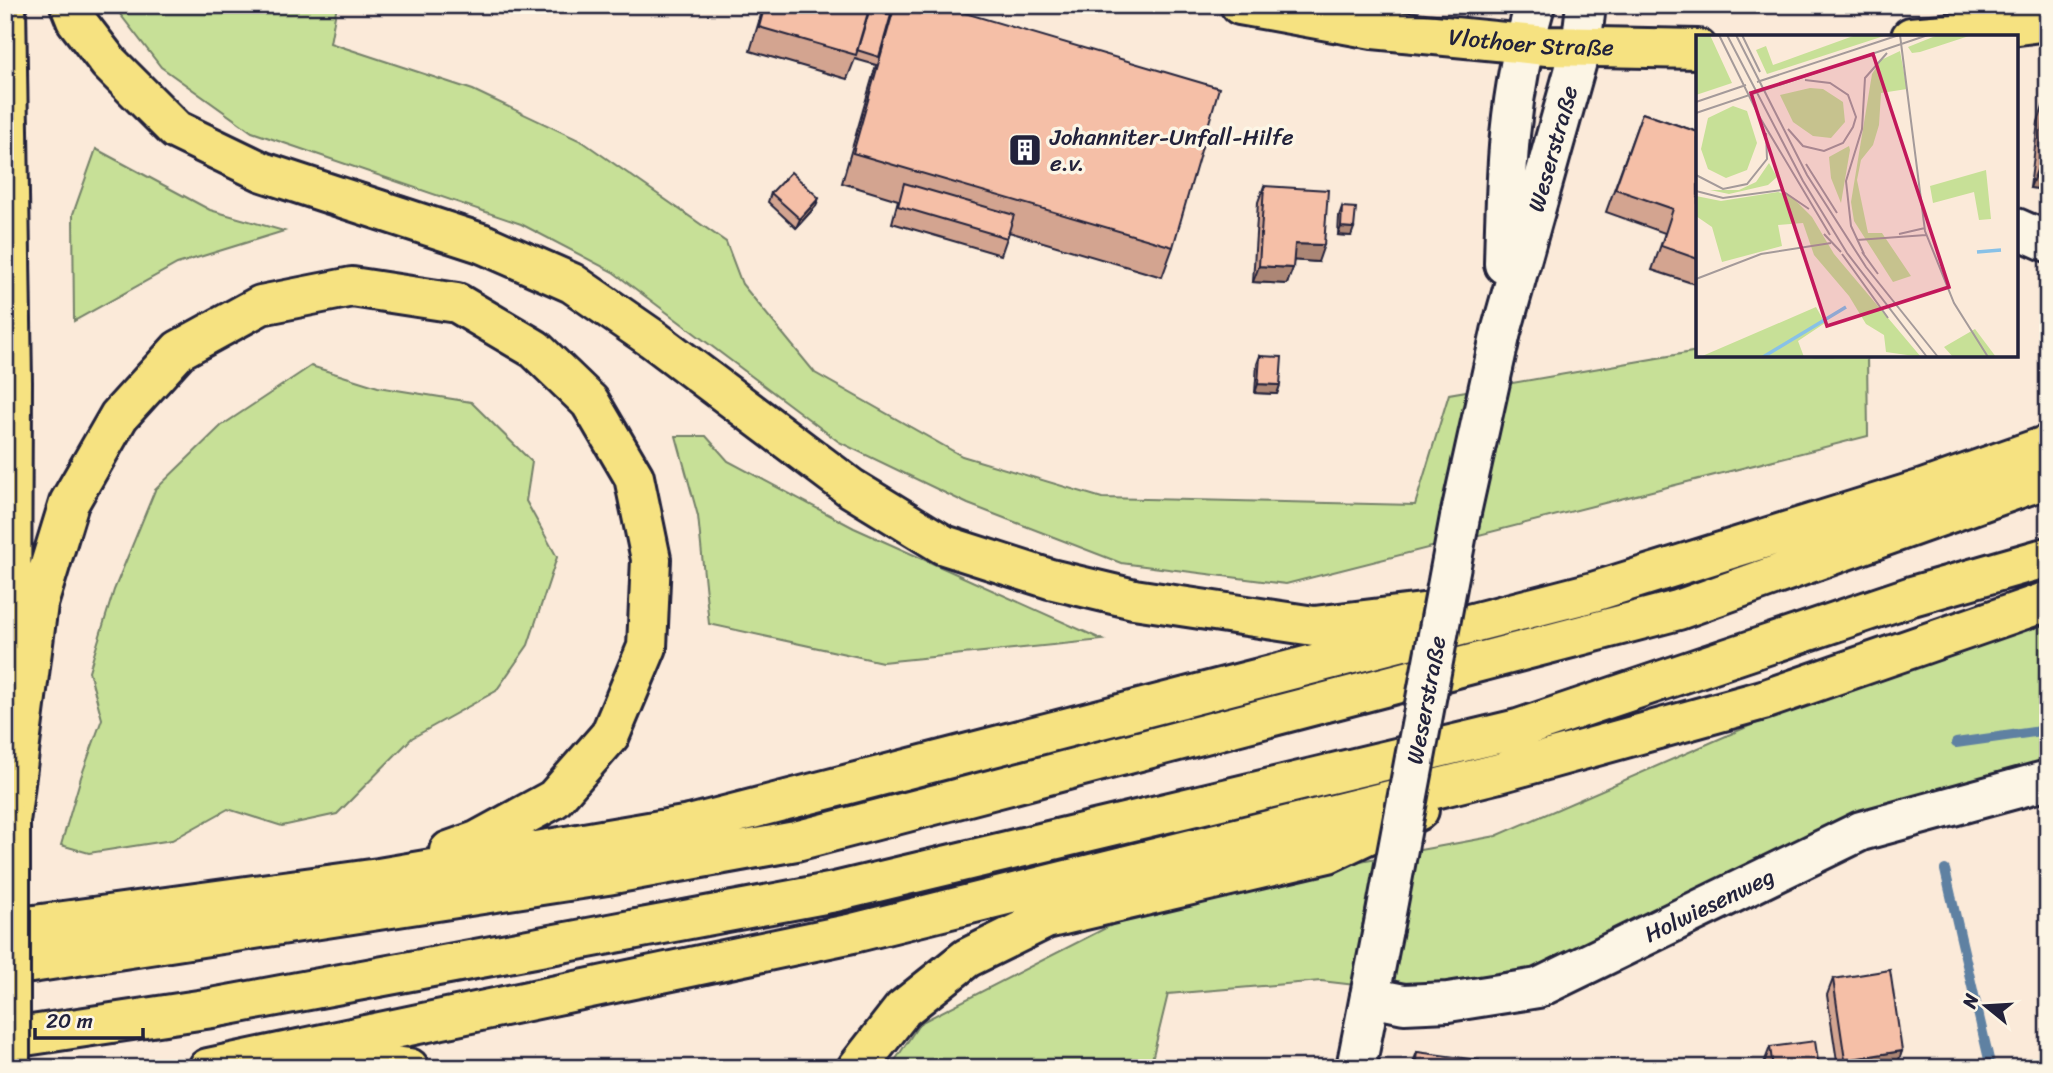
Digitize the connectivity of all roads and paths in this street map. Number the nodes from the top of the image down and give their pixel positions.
1 (6, 5) edge
2 (70, 5) edge
3 (1240, 5) edge
4 (1535, 5) edge
5 (1586, 5) edge
6 (2048, 21) edge
7 (1933, 35) edge
8 (1523, 43) junction
9 (1581, 47) junction
10 (1696, 49) edge
11 (2018, 229) edge
12 (2048, 242) edge
13 (1501, 332) junction
14 (2048, 445) edge
15 (2048, 478) edge
16 (2048, 557) edge
17 (1594, 592) junction
18 (2048, 601) edge
19 (1495, 774) junction
20 (2048, 780) edge
21 (10, 821) junction
22 (379, 878) junction
23 (5, 929) edge
24 (5, 967) edge
25 (1370, 997) junction
26 (5, 1039) edge
27 (10, 1068) edge
28 (208, 1068) edge
29 (235, 1068) edge
30 (409, 1068) edge
31 (858, 1068) edge
32 (1356, 1068) edge

1 - 21 main road
2 - 17 main road
3 - 8 main road, Vlothoer Straße
4 - 8 street, Weserstraße
5 - 9 street, Weserstraße
6 - 7 main road
8 - 9 main road, Vlothoer Straße
8 - 13 street, Weserstraße
9 - 10 main road, Vlothoer Straße
9 - 13 street, Weserstraße
11 - 12 street
13 - 25 street, Weserstraße, bridge
14 - 17 main road
15 - 24 main road
16 - 26 main road
17 - 22 main road
18 - 19 main road
19 - 28 main road
19 - 31 main road
20 - 25 street, Holwiesenweg
21 - 22 main road
21 - 27 main road, bridge
22 - 23 main road
25 - 32 street, Weserstraße
29 - 30 main road

